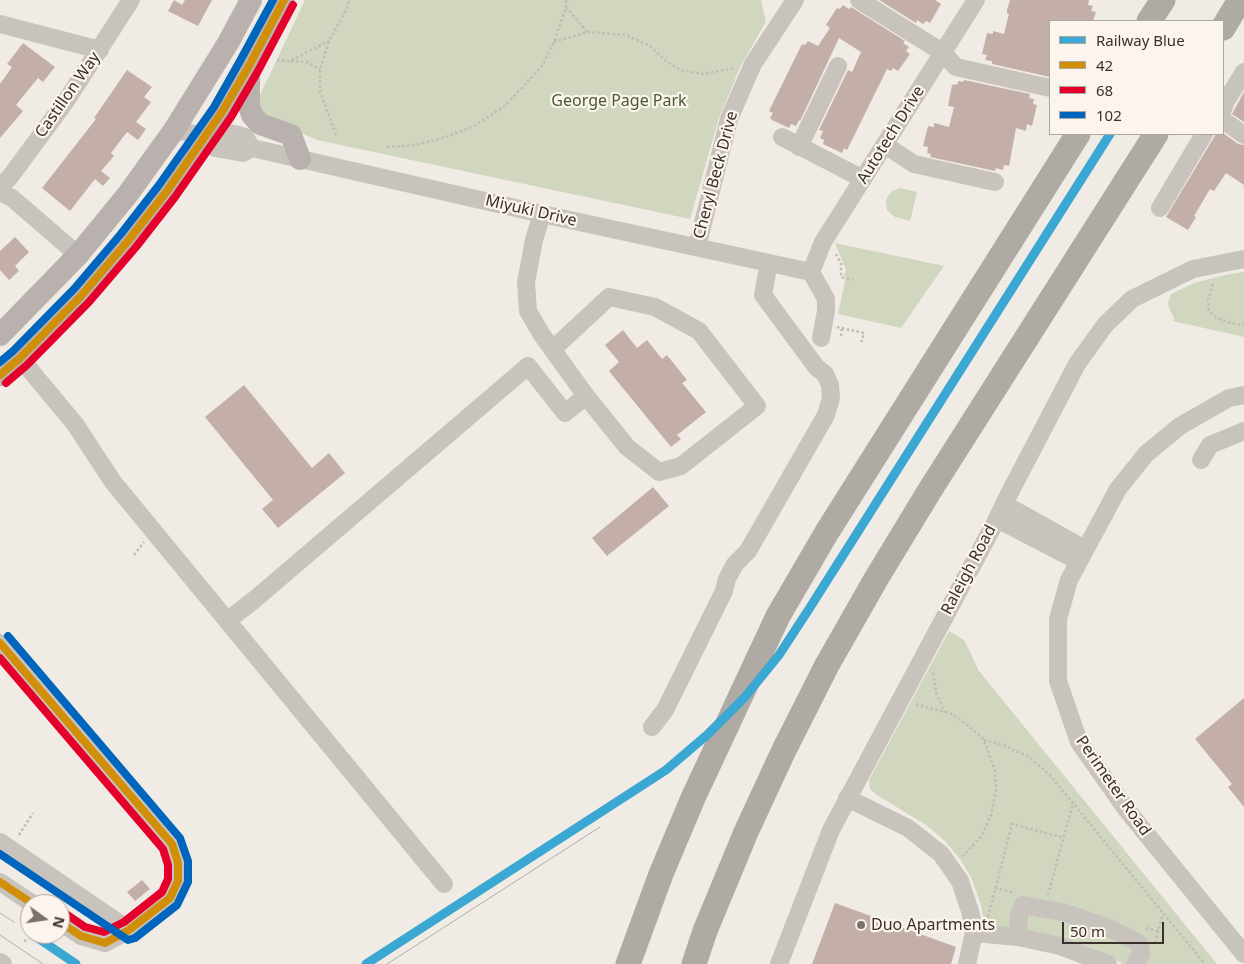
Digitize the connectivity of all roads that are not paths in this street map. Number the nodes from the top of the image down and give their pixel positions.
1 (131, 0) edge
2 (251, 0) edge
3 (284, 0) edge
4 (860, 0) edge
5 (976, 0) edge
6 (1163, 0) edge
7 (1240, 0) edge
8 (788, 3) edge
9 (1150, 20) edge
10 (0, 24) edge
11 (1224, 26) edge
12 (100, 50) junction
13 (942, 52) junction
14 (249, 66) junction
15 (838, 66) dead end
16 (1244, 72) edge
17 (1049, 88) edge
18 (1224, 106) edge
19 (1224, 121) edge
20 (174, 130) junction
21 (1244, 134) edge
22 (1077, 135) edge
23 (1155, 135) edge
24 (1203, 135) edge
25 (206, 136) junction
26 (782, 137) dead end
27 (885, 145) junction
28 (800, 147) junction
29 (300, 159) junction
30 (863, 179) junction
31 (995, 182) dead end
32 (0, 186) edge
33 (0, 192) edge
34 (1160, 208) dead end
35 (542, 214) junction
36 (697, 247) junction
37 (78, 255) junction
38 (1244, 259) edge
39 (769, 263) junction
40 (811, 272) junction
41 (822, 331) road end
42 (0, 335) edge
43 (553, 349) junction
44 (20, 358) junction
45 (0, 376) edge
46 (1244, 395) edge
47 (586, 396) junction
48 (1244, 431) edge
49 (1202, 460) dead end
50 (1000, 512) junction
51 (1081, 555) junction
52 (228, 620) junction
53 (0, 643) edge
54 (6, 662) edge
55 (652, 727) dead end
56 (847, 798) junction
57 (0, 842) edge
58 (0, 882) edge
59 (444, 884) dead end
60 (20, 895) edge
61 (70, 929) edge
62 (129, 930) junction
63 (974, 933) junction
64 (1018, 937) junction
65 (1244, 954) edge
66 (0, 962) edge
67 (3, 964) edge
68 (628, 964) edge
69 (694, 964) edge
70 (779, 964) edge
71 (967, 964) edge
72 (1108, 964) edge
73 (1135, 964) edge

1 - 12 street, Castillon Way
2 - 20 main road
3 - 14 main road
4 - 13 street
5 - 13 street, Autotech Drive
6 - 9 highway
7 - 11 highway
8 - 36 street, Cheryl Beck Drive
10 - 12 street
12 - 32 street, Castillon Way
13 - 17 street
13 - 27 street, Autotech Drive
14 - 25 main road
14 - 29 main road
15 - 28 street
16 - 18 street
19 - 21 street
20 - 25 street, Miyuki Drive
20 - 37 main road
22 - 68 highway
23 - 69 highway
24 - 34 street
25 - 29 street, Miyuki Drive
25 - 44 main road
26 - 28 street
27 - 30 street, Autotech Drive
27 - 31 street
28 - 30 street
29 - 35 street, Miyuki Drive
30 - 40 street, Autotech Drive
33 - 37 street
35 - 36 street, Miyuki Drive
35 - 43 street
36 - 39 street, Miyuki Drive
37 - 42 main road
38 - 50 street, Raleigh Road
39 - 40 street, Miyuki Drive
39 - 55 street
40 - 41 street
43 - 47 street
43 - 47 street
44 - 45 main road
44 - 52 street
46 - 51 street
47 - 52 street
48 - 49 street
50 - 51 street
50 - 56 street, Raleigh Road
51 - 65 street, Perimeter Road
52 - 59 street
53 - 54 street
54 - 62 street
56 - 63 street
56 - 70 street, Raleigh Road
57 - 62 street
58 - 60 street
61 - 62 street
63 - 64 street
63 - 71 street
64 - 72 street
64 - 73 street
66 - 67 street

